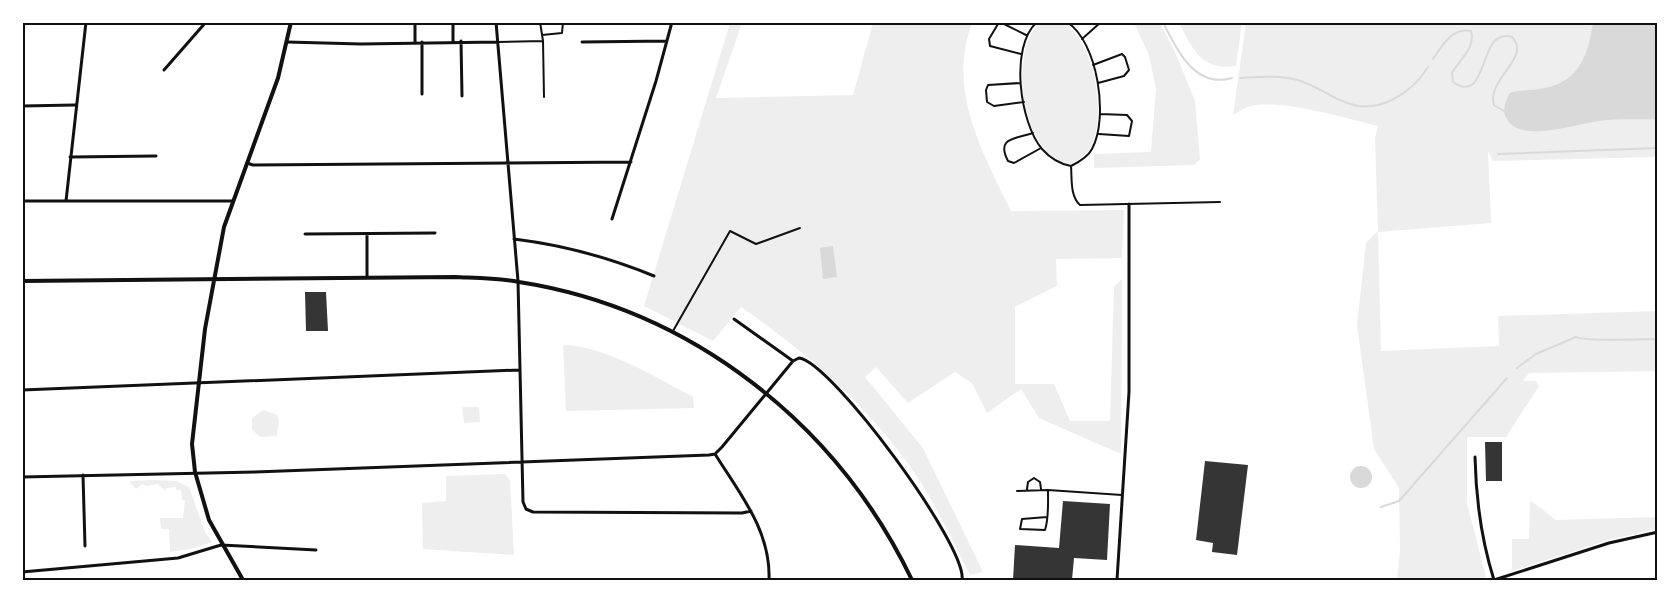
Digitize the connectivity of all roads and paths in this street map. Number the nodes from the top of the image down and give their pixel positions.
1 (86, 22) edge
2 (206, 22) edge
3 (291, 22) edge
4 (415, 22) edge
5 (453, 22) edge
6 (496, 22) edge
7 (540, 22) edge
8 (563, 22) edge
9 (672, 22) edge
10 (1036, 22) edge
11 (1101, 22) edge
12 (1069, 23) edge
13 (542, 35) junction
14 (1027, 36) junction
15 (1082, 38) junction
16 (461, 41) junction
17 (543, 41) junction
18 (667, 41) junction
19 (288, 42) junction
20 (415, 42) junction
21 (422, 42) junction
22 (453, 42) junction
23 (498, 42) junction
24 (582, 42) dead end
25 (1021, 54) junction
26 (1093, 65) junction
27 (164, 70) dead end
28 (1020, 83) junction
29 (1098, 83) junction
30 (422, 94) dead end
31 (462, 96) dead end
32 (544, 97) dead end
33 (1024, 102) junction
34 (75, 105) junction
35 (22, 106) edge
36 (1100, 114) junction
37 (1033, 133) junction
38 (1099, 134) junction
39 (1041, 148) junction
40 (156, 156) dead end
41 (70, 157) junction
42 (246, 162) junction
43 (631, 162) junction
44 (509, 163) junction
45 (1071, 166) junction
46 (22, 201) edge
47 (66, 201) junction
48 (232, 201) junction
49 (1220, 202) dead end
50 (1129, 204) junction
51 (612, 219) dead end
52 (800, 228) dead end
53 (435, 233) dead end
54 (305, 234) dead end
55 (367, 234) junction
56 (514, 239) junction
57 (654, 276) dead end
58 (367, 277) junction
59 (213, 280) junction
60 (22, 281) edge
61 (518, 281) junction
62 (734, 319) dead end
63 (673, 331) junction
64 (793, 360) junction
65 (519, 370) junction
66 (199, 382) junction
67 (22, 390) edge
68 (767, 392) junction
69 (715, 454) junction
70 (1475, 457) dead end
71 (522, 461) junction
72 (195, 472) junction
73 (83, 475) junction
74 (22, 477) edge
75 (1027, 490) junction
76 (1041, 490) junction
77 (1048, 490) junction
78 (1017, 491) dead end
79 (1123, 495) junction
80 (751, 511) junction
81 (1047, 517) junction
82 (1658, 532) edge
83 (221, 545) junction
84 (86, 546) dead end
85 (316, 550) dead end
86 (22, 572) edge
87 (243, 580) edge
88 (769, 580) edge
89 (912, 580) edge
90 (962, 580) edge
91 (1117, 580) edge
92 (1494, 580) edge

1 - 34 street
2 - 27 street
3 - 19 street
4 - 20 street
5 - 22 street
6 - 23 street
7 - 13 lane
8 - 13 lane
9 - 18 street
10 - 14 lane
11 - 15 lane
12 - 15 lane
13 - 17 lane
14 - 25 lane
14 - 25 lane
15 - 26 lane
16 - 22 street
16 - 23 street
16 - 31 street
17 - 23 lane
17 - 32 lane
18 - 24 street
18 - 43 street
19 - 20 street
19 - 42 street
20 - 21 street
21 - 22 street
21 - 30 street
23 - 44 street
25 - 28 lane
26 - 29 lane
26 - 29 lane
28 - 33 lane
28 - 33 lane
29 - 36 lane
33 - 37 lane
34 - 35 street
34 - 41 street
36 - 38 lane
36 - 38 lane
37 - 39 lane
37 - 39 lane
38 - 45 lane
39 - 45 lane
40 - 41 street
41 - 47 street
42 - 44 street
42 - 48 street
43 - 44 street
43 - 51 street
44 - 56 street
45 - 50 lane
46 - 47 street
47 - 48 street
48 - 59 street
49 - 50 lane
50 - 79 street
52 - 63 lane
53 - 55 street
54 - 55 street
55 - 58 street
56 - 57 street
56 - 61 street
58 - 59 street
58 - 61 street
59 - 60 street
59 - 66 street
61 - 63 street
61 - 65 street
62 - 64 street
63 - 68 street
64 - 68 street
64 - 90 street
65 - 66 street
65 - 71 street
66 - 67 street
66 - 72 street
68 - 69 street
68 - 89 street
69 - 71 street
69 - 80 street
70 - 92 street
71 - 72 street
71 - 80 street
72 - 73 street
72 - 83 street
73 - 74 street
73 - 84 street
75 - 76 lane
75 - 76 lane
75 - 78 lane
76 - 77 lane
77 - 79 lane
77 - 81 lane
79 - 91 street
80 - 88 street
81 - 81 lane
82 - 92 street
83 - 85 street
83 - 86 street
83 - 87 street

